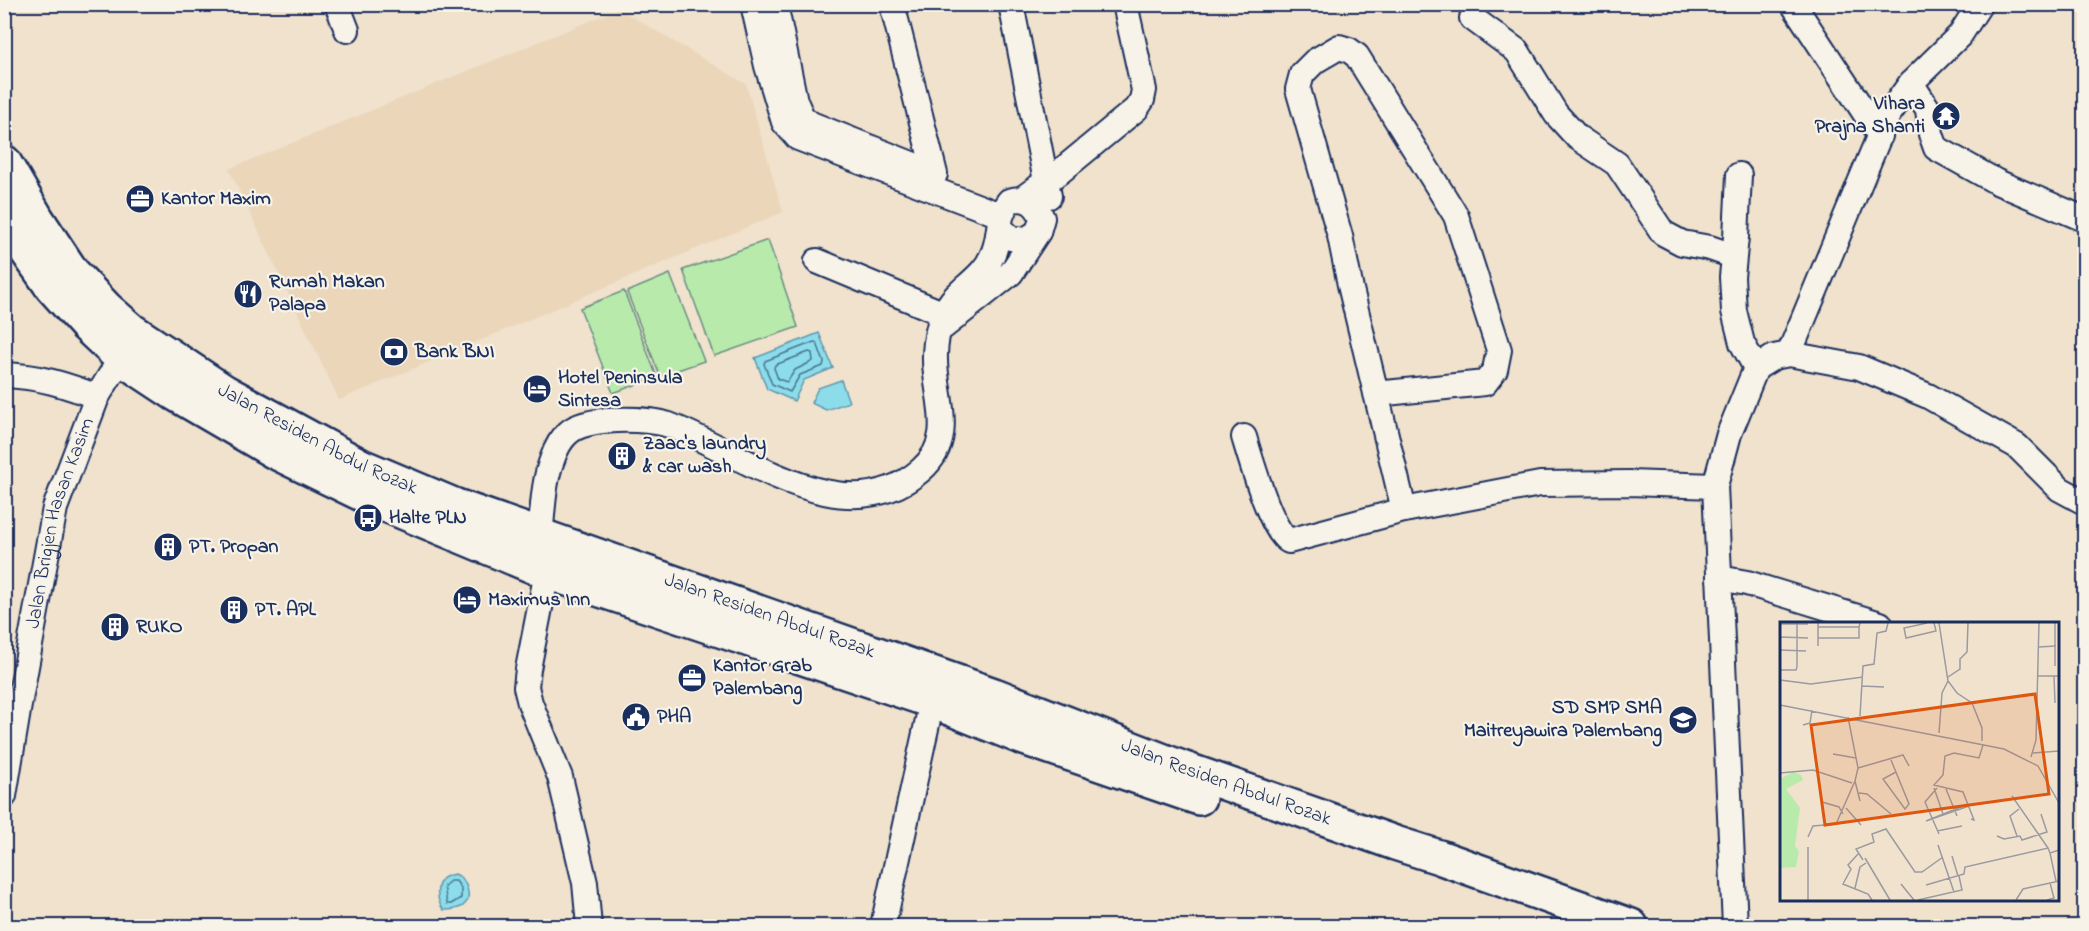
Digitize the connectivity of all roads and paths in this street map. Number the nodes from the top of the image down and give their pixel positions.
1 (337, 4) edge
2 (892, 4) edge
3 (1011, 4) edge
4 (1125, 4) edge
5 (1793, 4) edge
6 (1980, 4) edge
7 (771, 8) edge
8 (1472, 18) dead end
9 (347, 30) dead end
10 (1911, 83) junction
11 (1880, 136) junction
12 (858, 151) junction
13 (4, 162) edge
14 (935, 174) junction
15 (1739, 175) dead end
16 (1048, 201) junction
17 (1008, 210) junction
18 (4, 214) edge
19 (2085, 219) edge
20 (1733, 256) junction
21 (817, 261) dead end
22 (946, 321) junction
23 (129, 346) junction
24 (1789, 354) junction
25 (1756, 368) junction
26 (4, 375) edge
27 (1376, 394) junction
28 (98, 397) junction
29 (1244, 437) dead end
30 (1714, 486) junction
31 (2085, 502) edge
32 (1404, 510) junction
33 (540, 536) junction
34 (548, 572) junction
35 (1719, 578) junction
36 (1874, 622) edge
37 (932, 702) junction
38 (4, 796) edge
39 (582, 923) edge
40 (883, 927) edge
41 (1564, 927) edge
42 (1631, 927) edge
43 (1735, 927) edge

1 - 9 street
2 - 14 street
3 - 16 street
4 - 16 street
5 - 11 street
6 - 10 street
7 - 12 street
8 - 20 street
10 - 11 street
10 - 19 street
11 - 24 street
12 - 14 street
12 - 17 street
13 - 23 highway, Jalan Residen Abdul Rozak
14 - 17 street
15 - 20 street
16 - 17 street
16 - 17 street
16 - 22 street
17 - 22 street
18 - 23 highway, Jalan Residen Abdul Rozak
20 - 25 street
21 - 22 street
22 - 33 street
23 - 28 street, Jalan Brigjen Hasan Kasim
23 - 33 highway, Jalan Residen Abdul Rozak
23 - 34 highway, Jalan Residen Abdul Rozak
24 - 25 street
24 - 31 street
25 - 30 street
26 - 28 street
27 - 27 street
27 - 32 street
28 - 38 street, Jalan Brigjen Hasan Kasim
29 - 32 street
30 - 32 street
30 - 35 street
33 - 42 highway, Jalan Residen Abdul Rozak
34 - 37 highway, Jalan Residen Abdul Rozak
34 - 39 street
35 - 36 street
35 - 43 street
37 - 40 street
37 - 41 highway, Jalan Residen Abdul Rozak

